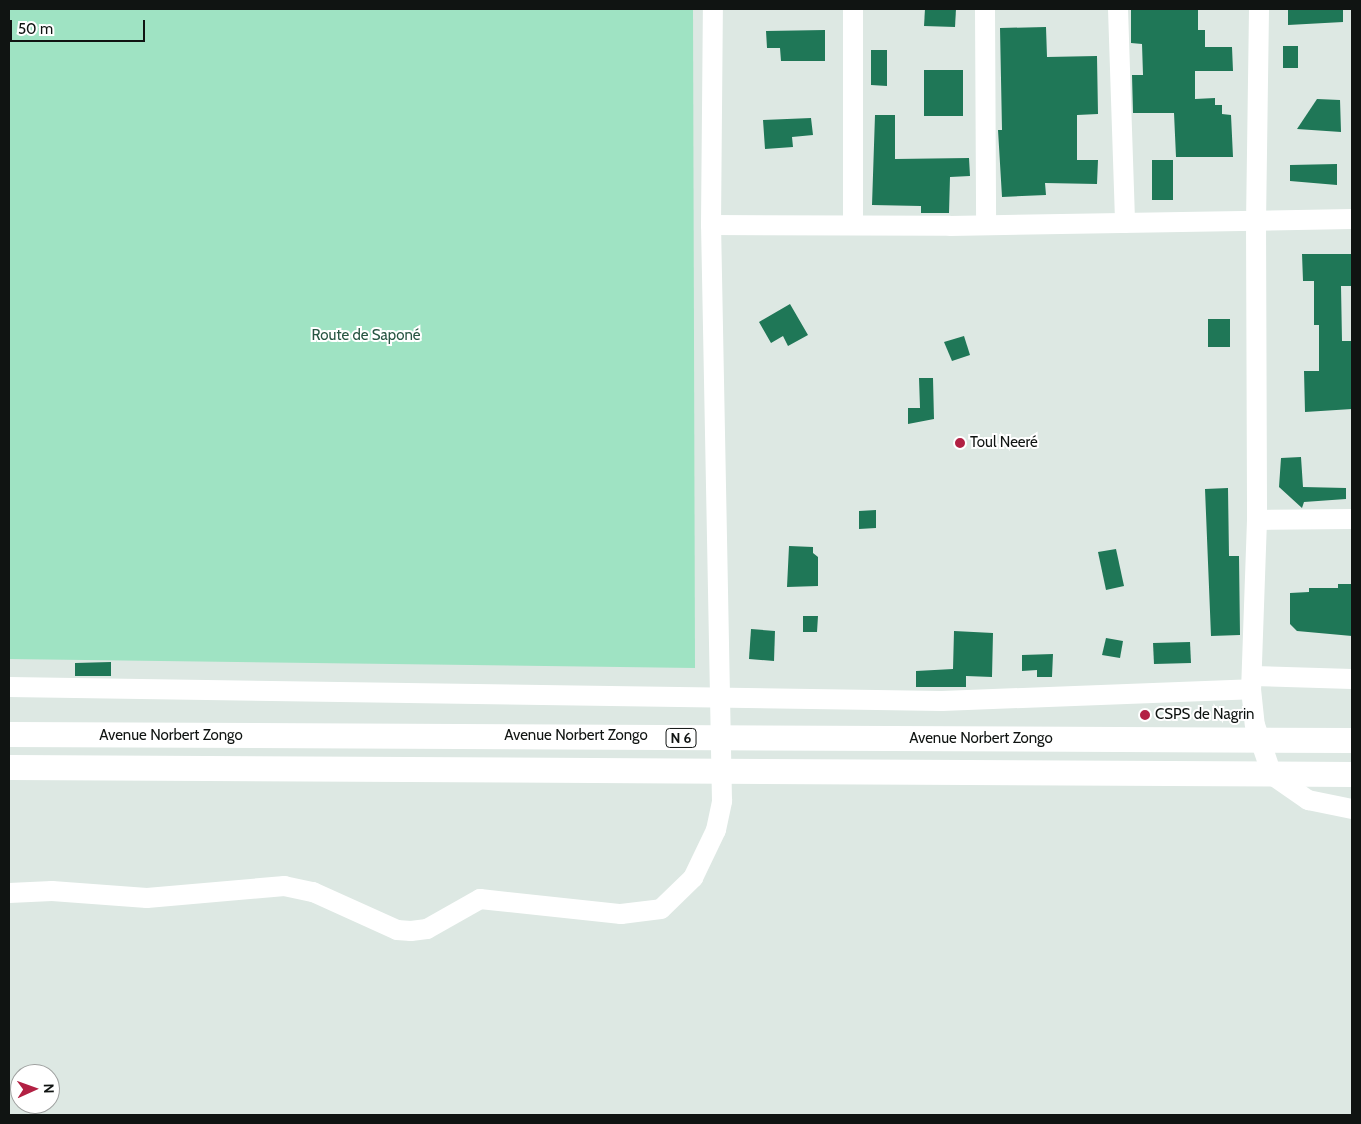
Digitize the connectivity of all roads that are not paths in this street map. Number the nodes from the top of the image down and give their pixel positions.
1 (713, 9) edge
2 (853, 9) edge
3 (984, 9) edge
4 (1118, 9) edge
5 (1259, 9) edge
6 (1352, 219) edge
7 (1256, 220) junction
8 (1125, 223) junction
9 (986, 224) junction
10 (711, 225) junction
11 (853, 225) junction
12 (1257, 520) junction
13 (1352, 520) edge
14 (1352, 679) edge
15 (1252, 683) junction
16 (9, 686) edge
17 (721, 697) junction
18 (9, 734) edge
19 (721, 738) junction
20 (1260, 740) junction
21 (1352, 740) edge
22 (9, 767) edge
23 (722, 770) junction
24 (1352, 774) edge
25 (1272, 775) junction
26 (1352, 809) edge
27 (9, 893) edge

1 - 10 street
2 - 11 street
3 - 9 street
4 - 8 street
5 - 7 street
6 - 7 street
7 - 8 street
7 - 12 street
8 - 9 street
9 - 11 street
10 - 11 street
10 - 17 street
12 - 13 street
12 - 15 street
14 - 15 street
15 - 17 street
15 - 20 street
16 - 17 street
17 - 19 street
18 - 19 main road, Avenue Norbert Zongo / N 6
19 - 20 main road, Avenue Norbert Zongo / N 6
19 - 23 street
20 - 21 main road, Avenue Norbert Zongo / N 6
20 - 25 street
22 - 23 main road, N 6
23 - 25 main road, N 6
23 - 27 street
24 - 25 main road, N 6
25 - 26 street

